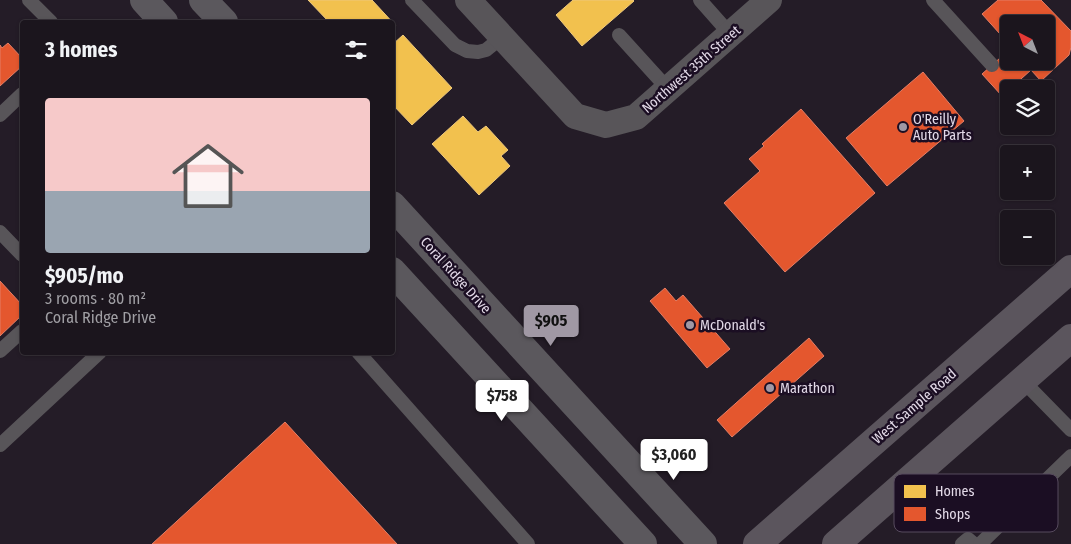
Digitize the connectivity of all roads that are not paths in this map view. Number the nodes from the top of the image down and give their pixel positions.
1 (30, 0) edge
2 (144, 0) edge
3 (203, 0) edge
4 (412, 0) edge
5 (468, 0) edge
6 (700, 0) edge
7 (769, 0) edge
8 (933, 0) edge
9 (49, 20) edge
10 (162, 20) edge
11 (222, 20) edge
12 (730, 34) junction
13 (619, 35) dead end
14 (502, 37) junction
15 (992, 65) dead end
16 (668, 88) junction
17 (20, 96) edge
18 (0, 115) edge
19 (395, 208) edge
20 (0, 232) edge
21 (20, 253) edge
22 (1071, 269) edge
23 (395, 274) edge
24 (20, 333) edge
25 (1071, 338) edge
26 (0, 351) edge
27 (97, 355) edge
28 (361, 355) edge
29 (1023, 381) junction
30 (1071, 430) edge
31 (0, 445) edge
32 (1071, 456) edge
33 (916, 474) edge
34 (1052, 474) edge
35 (894, 493) edge
36 (992, 532) edge
37 (528, 544) edge
38 (643, 544) edge
39 (703, 544) edge
40 (757, 544) edge
41 (836, 544) edge
42 (962, 544) edge
43 (974, 544) edge
44 (980, 544) edge

1 - 9 lane
2 - 10 main road
3 - 11 main road
4 - 14 lane
5 - 14 street
6 - 12 lane
7 - 12 street, Northwest 35th Street
8 - 15 lane
12 - 16 street, Northwest 35th Street
13 - 16 lane
14 - 16 street, Northwest 35th Street
17 - 18 lane
19 - 39 main road, Coral Ridge Drive
20 - 21 lane
22 - 40 main road, West Sample Road
23 - 38 main road
24 - 26 lane
25 - 29 main road
27 - 31 lane
28 - 37 lane
29 - 30 lane
29 - 33 main road
32 - 34 lane
35 - 41 main road
36 - 44 lane
42 - 43 lane

